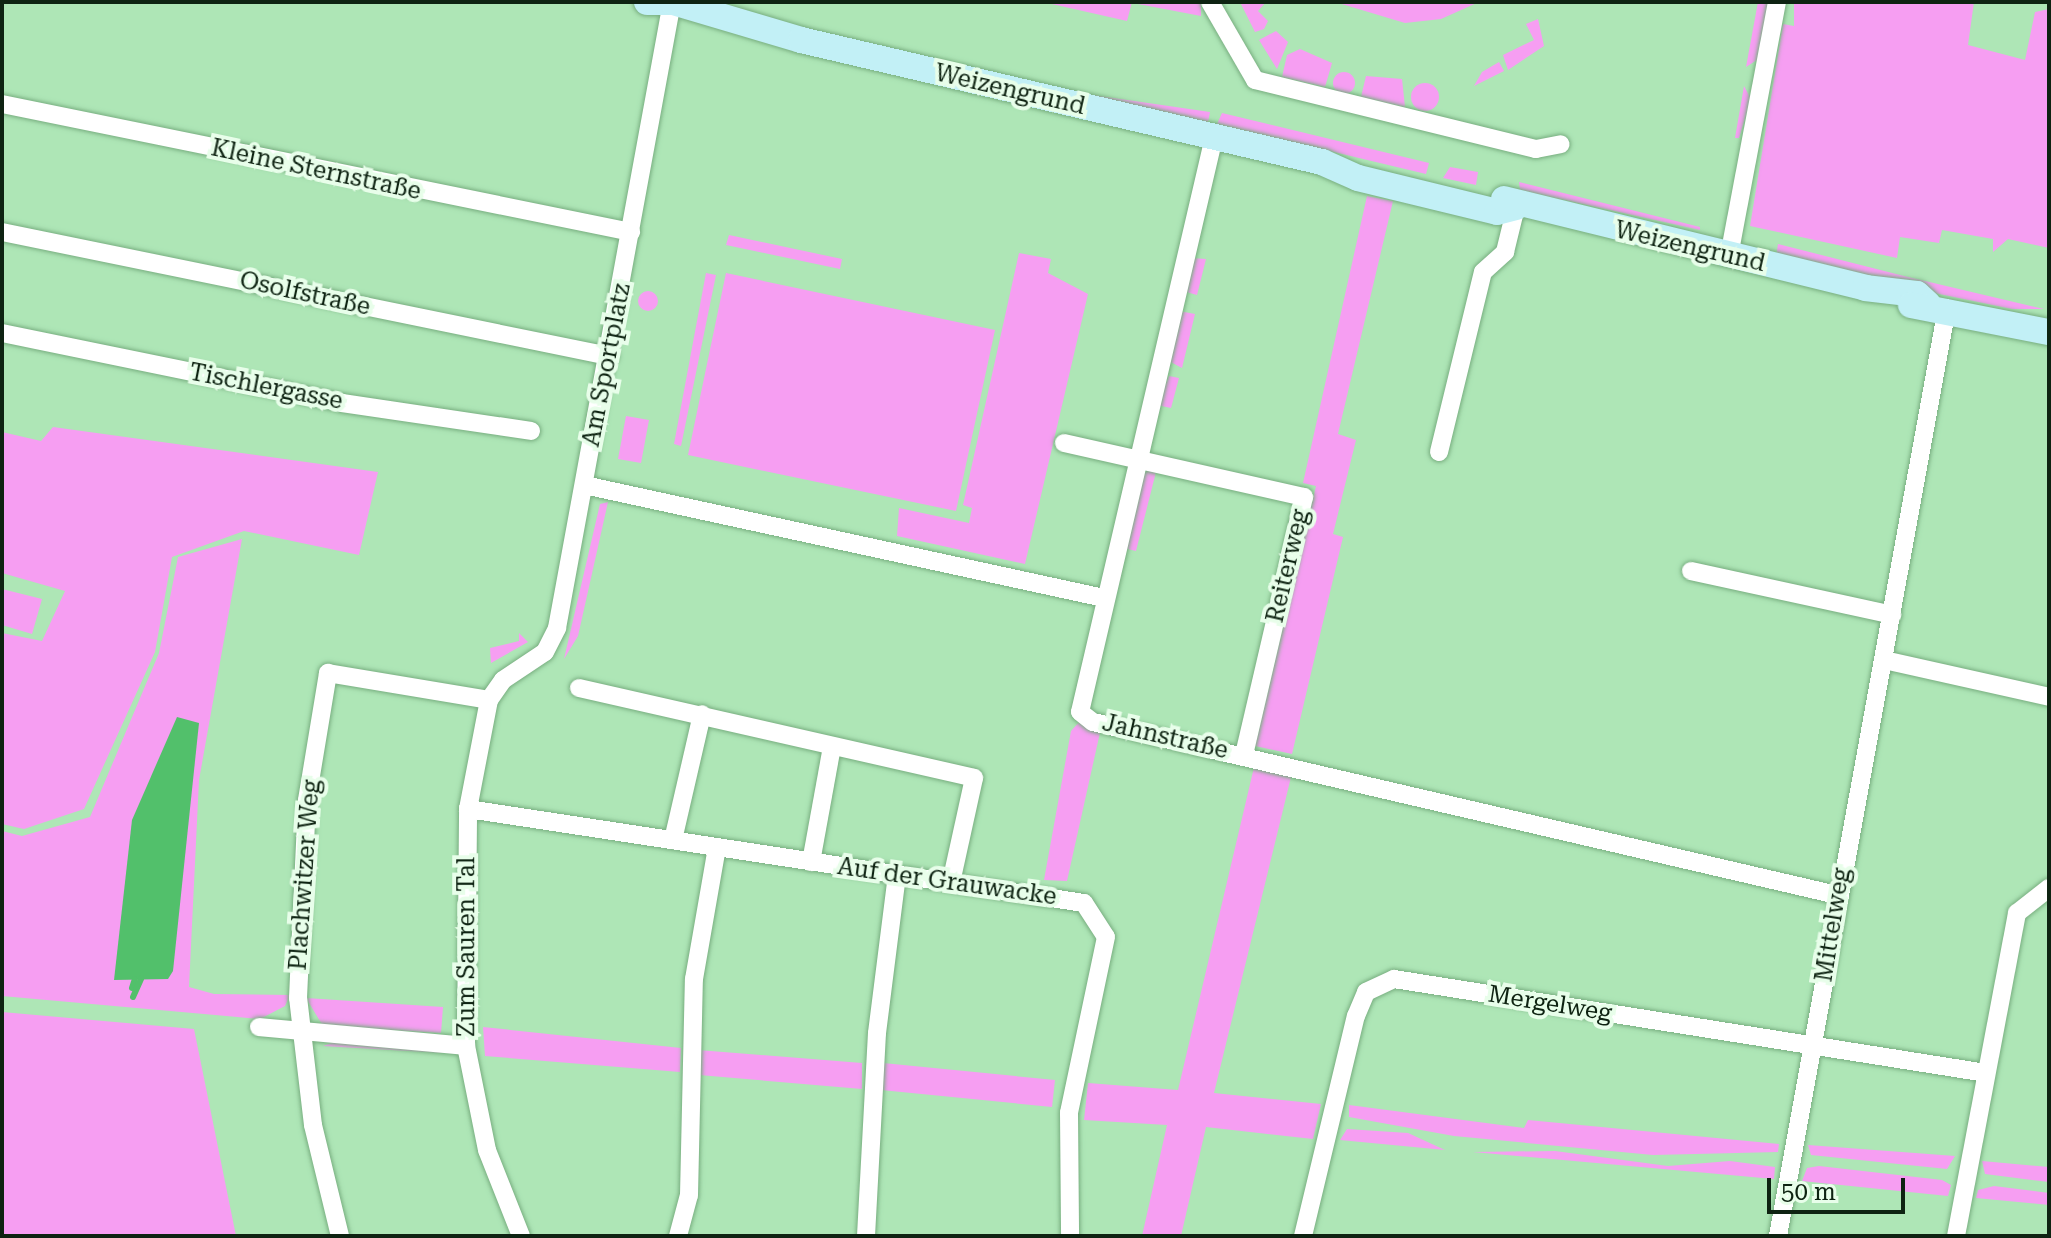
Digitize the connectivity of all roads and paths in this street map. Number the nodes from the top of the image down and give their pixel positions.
1 (647, 2) edge
2 (672, 2) edge
3 (1210, 2) edge
4 (1777, 2) edge
5 (2, 104) edge
6 (1214, 137) junction
7 (1561, 144) dead end
8 (1516, 207) junction
9 (2, 232) edge
10 (631, 232) junction
11 (1729, 256) junction
12 (1937, 306) junction
13 (2049, 332) edge
14 (2, 333) edge
15 (609, 356) junction
16 (531, 431) dead end
17 (1064, 443) dead end
18 (1439, 452) dead end
19 (1138, 461) junction
20 (584, 485) junction
21 (1691, 571) dead end
22 (1104, 598) junction
23 (1892, 615) junction
24 (1884, 660) junction
25 (579, 688) dead end
26 (2049, 697) edge
27 (489, 700) junction
28 (702, 714) junction
29 (832, 747) junction
30 (1244, 755) junction
31 (468, 809) junction
32 (673, 840) junction
33 (717, 847) junction
34 (811, 862) junction
35 (897, 875) junction
36 (951, 883) junction
37 (2049, 888) edge
38 (1837, 895) junction
39 (259, 1027) dead end
40 (300, 1032) junction
41 (466, 1046) junction
42 (1815, 1047) junction
43 (1986, 1073) junction
44 (340, 1236) edge
45 (521, 1236) edge
46 (678, 1236) edge
47 (866, 1236) edge
48 (1070, 1236) edge
49 (1303, 1236) edge
50 (1778, 1236) edge
51 (1956, 1236) edge

1 - 2 main road, Weizengrund
2 - 6 main road, Weizengrund
2 - 10 street, Am Sportplatz
3 - 7 street
4 - 11 street
5 - 10 street, Kleine Sternstraße
6 - 8 main road, Weizengrund
6 - 19 street
8 - 11 main road, Weizengrund
8 - 18 street
9 - 15 street, Osolfstraße
10 - 15 street, Am Sportplatz
11 - 12 main road, Weizengrund
12 - 13 main road, Weizengrund
12 - 23 street, Mittelweg
14 - 16 street, Tischlergasse
15 - 20 street, Am Sportplatz
17 - 19 street, Reiterweg
19 - 22 street
19 - 30 street, Reiterweg
20 - 22 street
20 - 27 street, Am Sportplatz
21 - 23 street
22 - 30 street, Jahnstraße
23 - 24 street, Mittelweg
24 - 26 street
24 - 38 street, Mittelweg
25 - 28 street
27 - 31 street, Zum Sauren Tal
27 - 40 street, Plachwitzer Weg
28 - 29 street
28 - 32 street
29 - 34 street
29 - 36 street
30 - 38 street, Jahnstraße
31 - 32 street, Auf der Grauwacke
31 - 41 street, Zum Sauren Tal
32 - 33 street, Auf der Grauwacke
33 - 34 street, Auf der Grauwacke
33 - 46 street
34 - 35 street, Auf der Grauwacke
35 - 36 street, Auf der Grauwacke
35 - 47 street
36 - 48 street, Auf der Grauwacke
37 - 43 street
38 - 42 street, Mittelweg
39 - 40 street
40 - 41 street
40 - 44 street, Plachwitzer Weg
41 - 45 street, Zum Sauren Tal
42 - 43 street, Mergelweg
42 - 49 street, Mergelweg
42 - 50 street, Mittelweg
43 - 51 street

